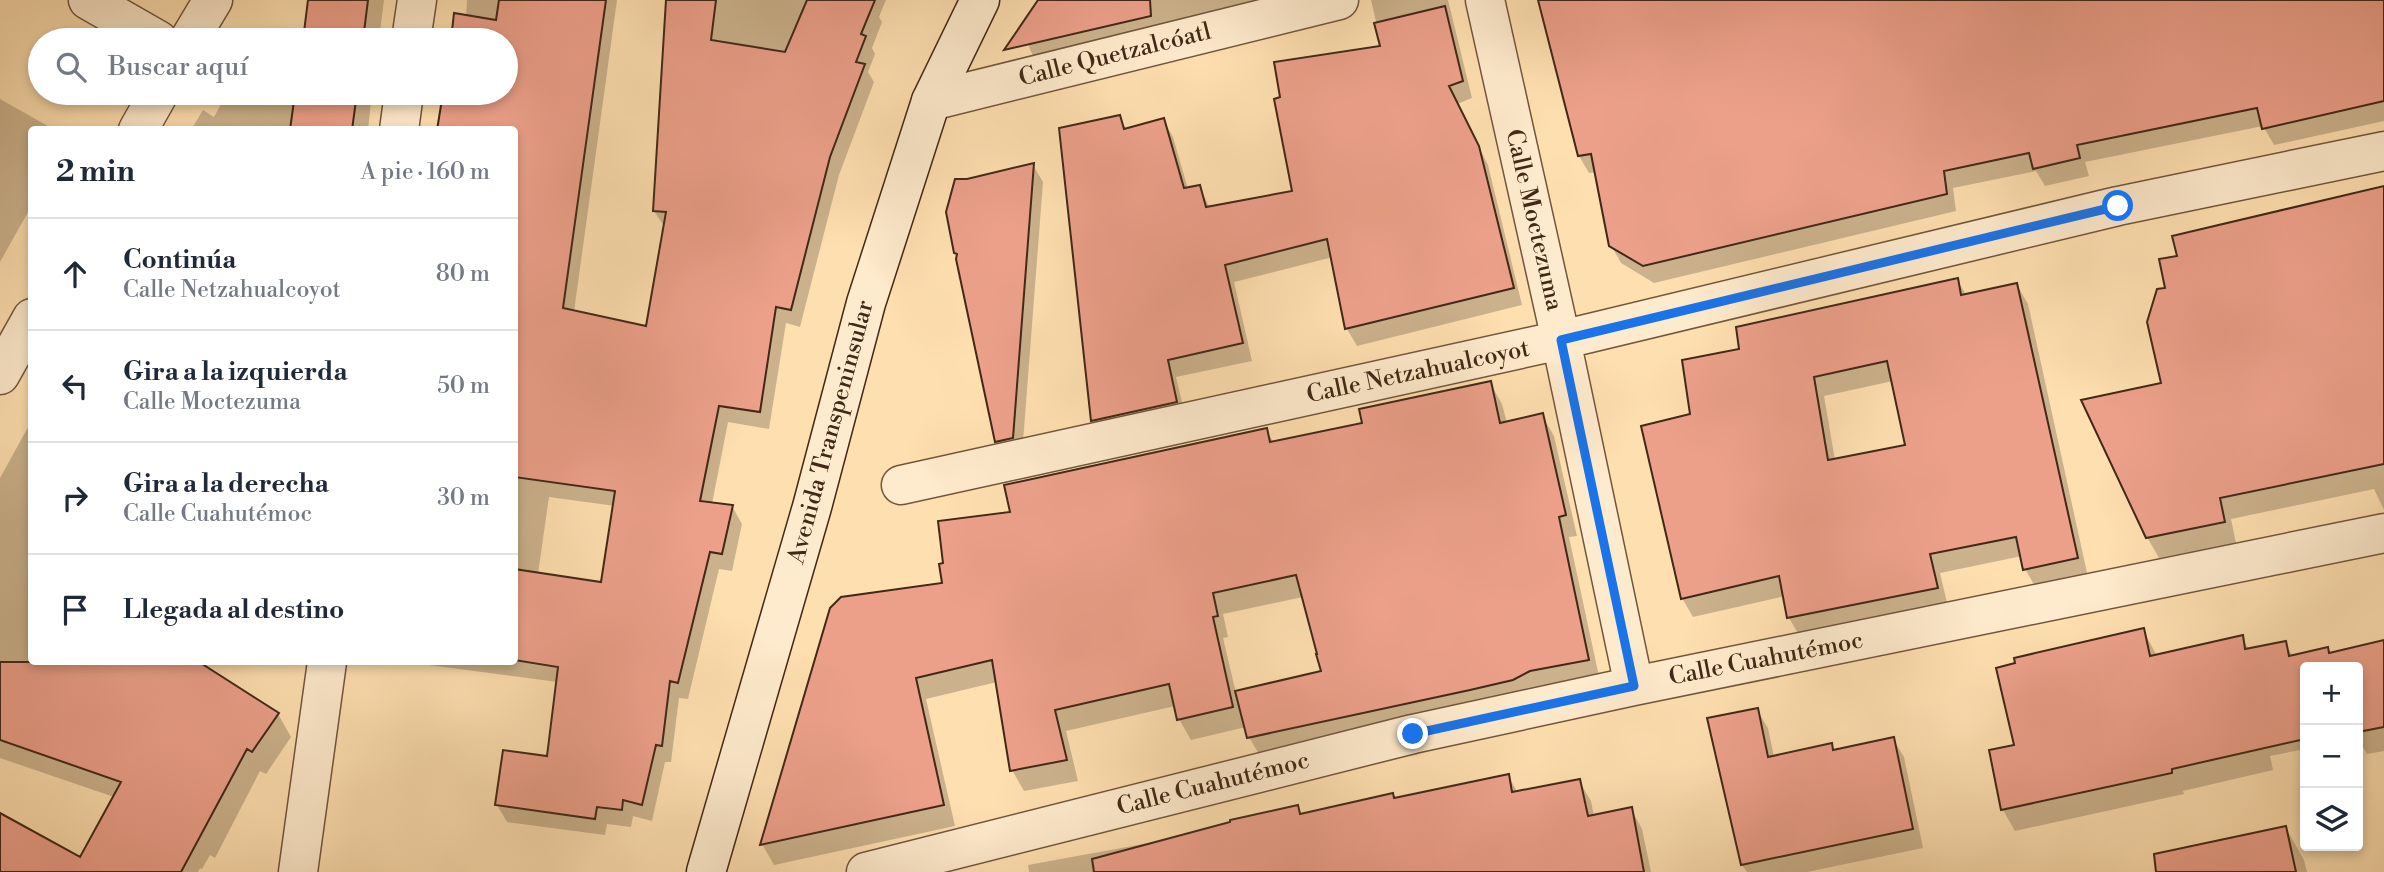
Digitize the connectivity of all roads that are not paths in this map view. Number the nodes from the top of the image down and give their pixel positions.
1 (88, 0) edge
2 (213, 0) edge
3 (416, 0) edge
4 (980, 0) edge
5 (1339, 0) edge
6 (1485, 0) edge
7 (137, 28) edge
8 (196, 28) edge
9 (412, 28) edge
10 (931, 101) junction
11 (152, 105) edge
12 (402, 105) edge
13 (140, 126) edge
14 (400, 126) edge
15 (2384, 151) edge
16 (28, 325) edge
17 (1561, 340) junction
18 (0, 375) edge
19 (901, 485) dead end
20 (2384, 533) edge
21 (327, 665) edge
22 (1634, 686) junction
23 (298, 872) edge
24 (706, 872) edge
25 (866, 872) edge

1 - 7 street
2 - 8 street
3 - 9 street
4 - 10 street, Avenida Transpeninsular
5 - 10 street, Calle Quetzalcóatl
6 - 17 street, Calle Moctezuma
10 - 24 street, Avenida Transpeninsular
11 - 13 street
12 - 14 street
15 - 17 street, Calle Netzahualcoyot
16 - 18 street
17 - 19 street, Calle Netzahualcoyot
17 - 22 street, Calle Moctezuma
20 - 22 street, Calle Cuahutémoc
21 - 23 street
22 - 25 street, Calle Cuahutémoc

